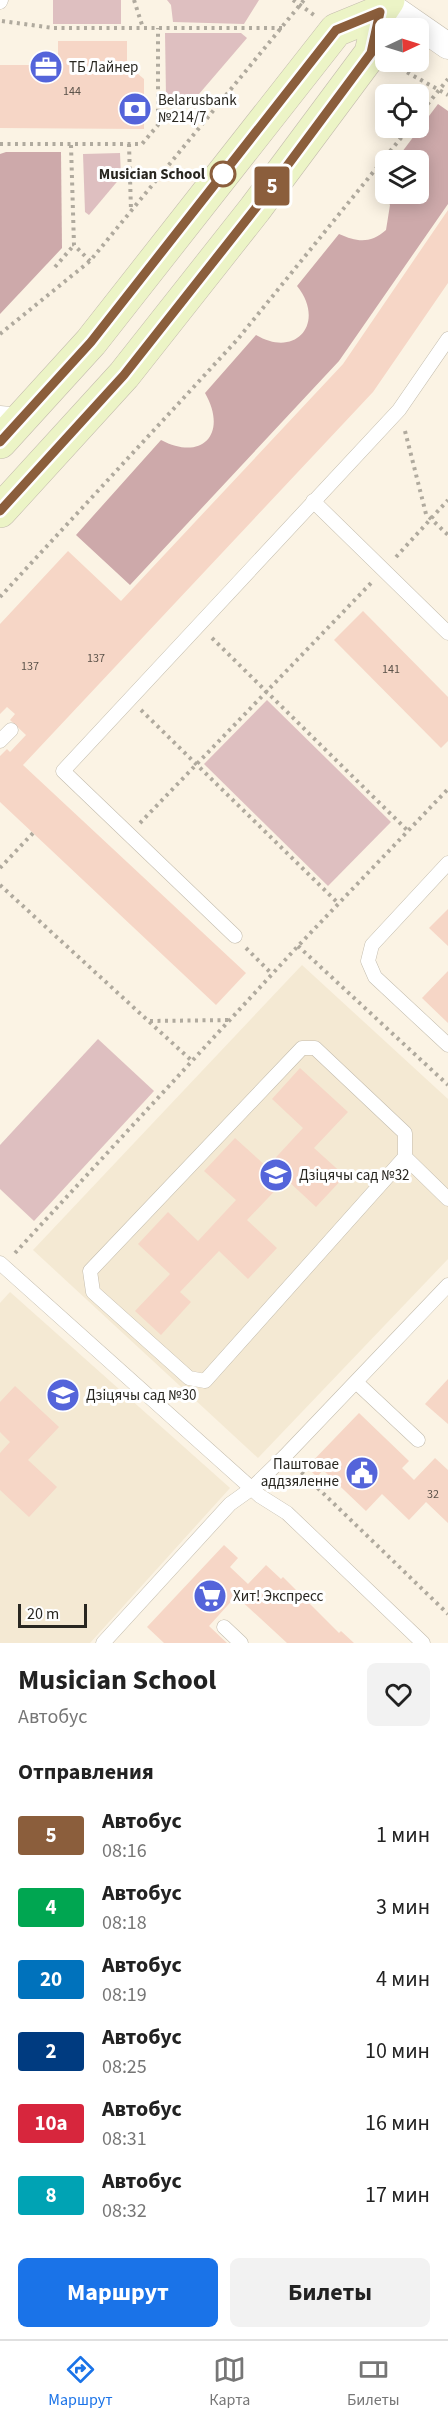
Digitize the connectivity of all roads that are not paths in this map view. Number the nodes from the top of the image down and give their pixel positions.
1 (384, 4) edge
2 (448, 46) edge
3 (448, 339) edge
4 (12, 414) edge
5 (0, 442) edge
6 (313, 501) junction
7 (0, 511) edge
8 (448, 633) edge
9 (11, 730) dead end
10 (0, 741) edge
11 (448, 863) edge
12 (235, 936) road end
13 (448, 1045) edge
14 (405, 1157) junction
15 (448, 1199) edge
16 (1, 1265) edge
17 (448, 1285) edge
18 (357, 1383) junction
19 (418, 1440) dead end
20 (251, 1489) junction
21 (224, 1628) dead end
22 (103, 1643) edge
23 (241, 1643) edge
24 (423, 1643) edge

1 - 2 street
1 - 4 main road
1 - 7 main road
3 - 6 lane
4 - 5 main road
6 - 8 lane
6 - 12 lane
9 - 10 lane
11 - 13 lane
14 - 14 lane
14 - 15 lane
16 - 20 lane
17 - 18 lane
18 - 19 lane
18 - 20 lane
20 - 22 lane
20 - 24 lane
21 - 23 lane

